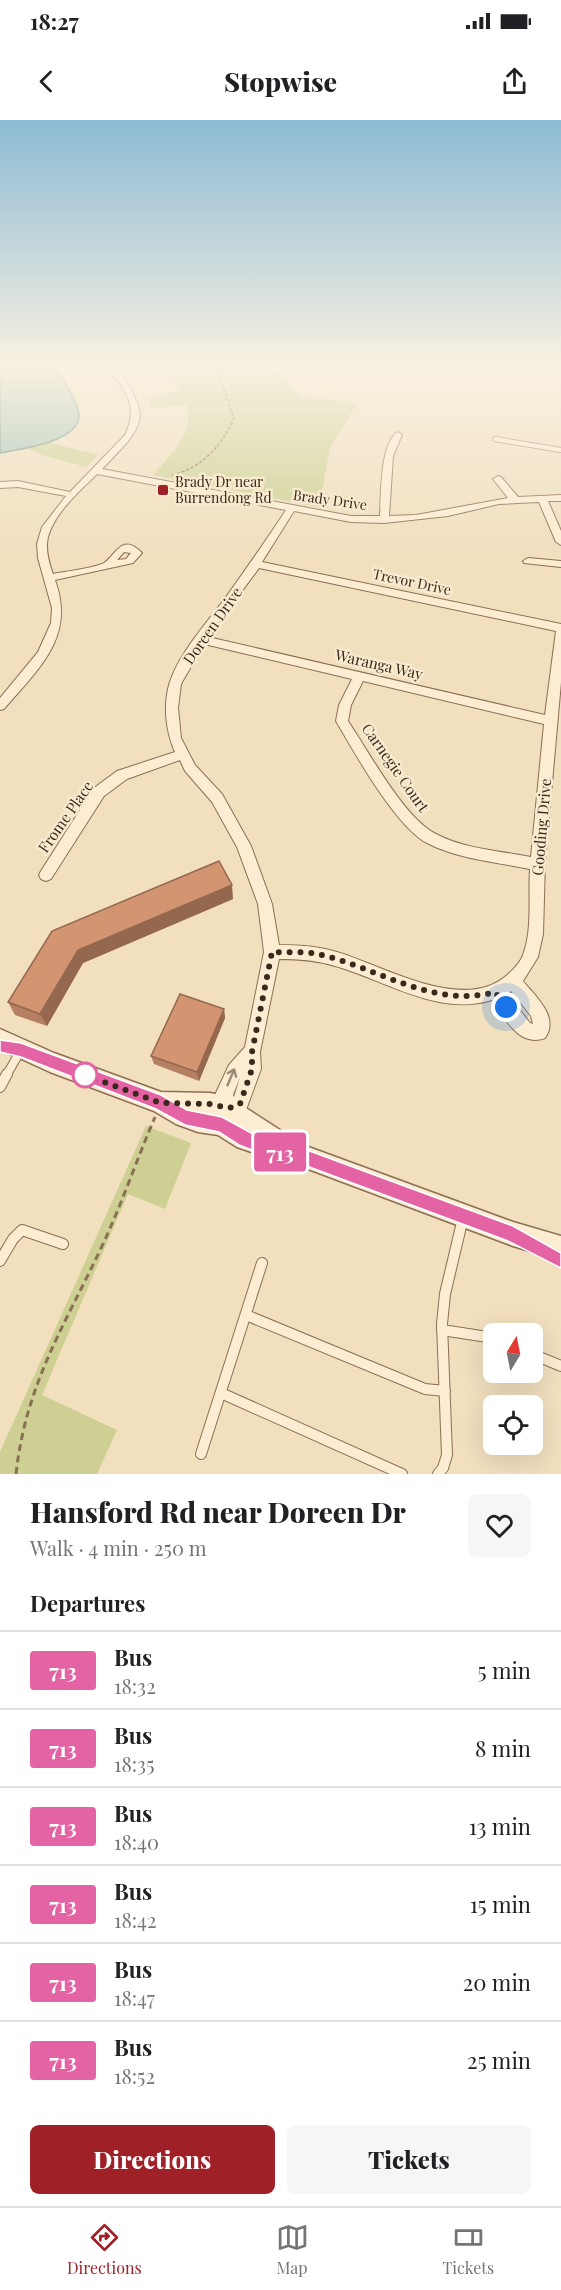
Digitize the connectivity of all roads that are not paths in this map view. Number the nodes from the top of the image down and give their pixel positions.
1 (134, 428) edge
2 (398, 435) dead end
3 (495, 439) dead end
4 (561, 450) edge
5 (97, 471) junction
6 (498, 479) dead end
7 (0, 485) edge
8 (73, 495) junction
9 (542, 498) junction
10 (561, 498) edge
11 (514, 499) junction
12 (291, 508) junction
13 (384, 520) junction
14 (561, 542) edge
15 (528, 561) dead end
16 (256, 564) junction
17 (561, 564) edge
18 (108, 565) dead end
19 (50, 578) junction
20 (561, 630) edge
21 (200, 639) junction
22 (359, 676) junction
23 (0, 706) edge
24 (551, 721) junction
25 (183, 754) junction
26 (538, 864) junction
27 (46, 875) dead end
28 (272, 952) junction
29 (513, 981) junction
30 (495, 992) junction
31 (0, 1039) edge
32 (0, 1047) edge
33 (21, 1050) junction
34 (0, 1087) edge
35 (225, 1116) junction
36 (463, 1216) junction
37 (513, 1234) junction
38 (63, 1244) dead end
39 (561, 1248) edge
40 (561, 1259) edge
41 (0, 1261) edge
42 (262, 1263) dead end
43 (246, 1314) junction
44 (442, 1330) junction
45 (483, 1336) edge
46 (543, 1359) edge
47 (561, 1366) edge
48 (445, 1391) junction
49 (221, 1393) junction
50 (201, 1454) dead end
51 (443, 1472) edge
52 (402, 1474) edge

1 - 5 street
2 - 13 street
3 - 4 lane
5 - 8 street
5 - 12 street, Brady Drive
6 - 11 street
7 - 8 street
8 - 19 street
9 - 10 street, Brady Drive
9 - 11 street, Brady Drive
9 - 14 street
11 - 13 street, Brady Drive
12 - 13 street, Brady Drive
12 - 16 street, Doreen Drive
15 - 17 street
16 - 20 street, Trevor Drive
16 - 21 street, Doreen Drive
18 - 19 street
19 - 23 street
20 - 24 street, Gooding Drive
21 - 22 street, Waranga Way
21 - 25 street, Doreen Drive
22 - 24 street, Waranga Way
22 - 26 street, Carnegie Court
24 - 26 street, Gooding Drive
25 - 27 street, Frome Place
25 - 28 street, Doreen Drive
26 - 29 street, Gooding Drive
28 - 30 street, Gooding Drive
28 - 35 street, Doreen Drive
29 - 30 street, Gooding Drive
29 - 30 street
31 - 33 street
32 - 33 street
33 - 34 lane
33 - 35 street
35 - 36 street
36 - 37 street
36 - 44 lane
37 - 39 street
37 - 40 street
38 - 41 lane
42 - 43 lane
43 - 48 lane
43 - 49 lane
44 - 45 lane
44 - 48 lane
46 - 47 lane
48 - 51 lane
49 - 50 lane
49 - 52 lane

